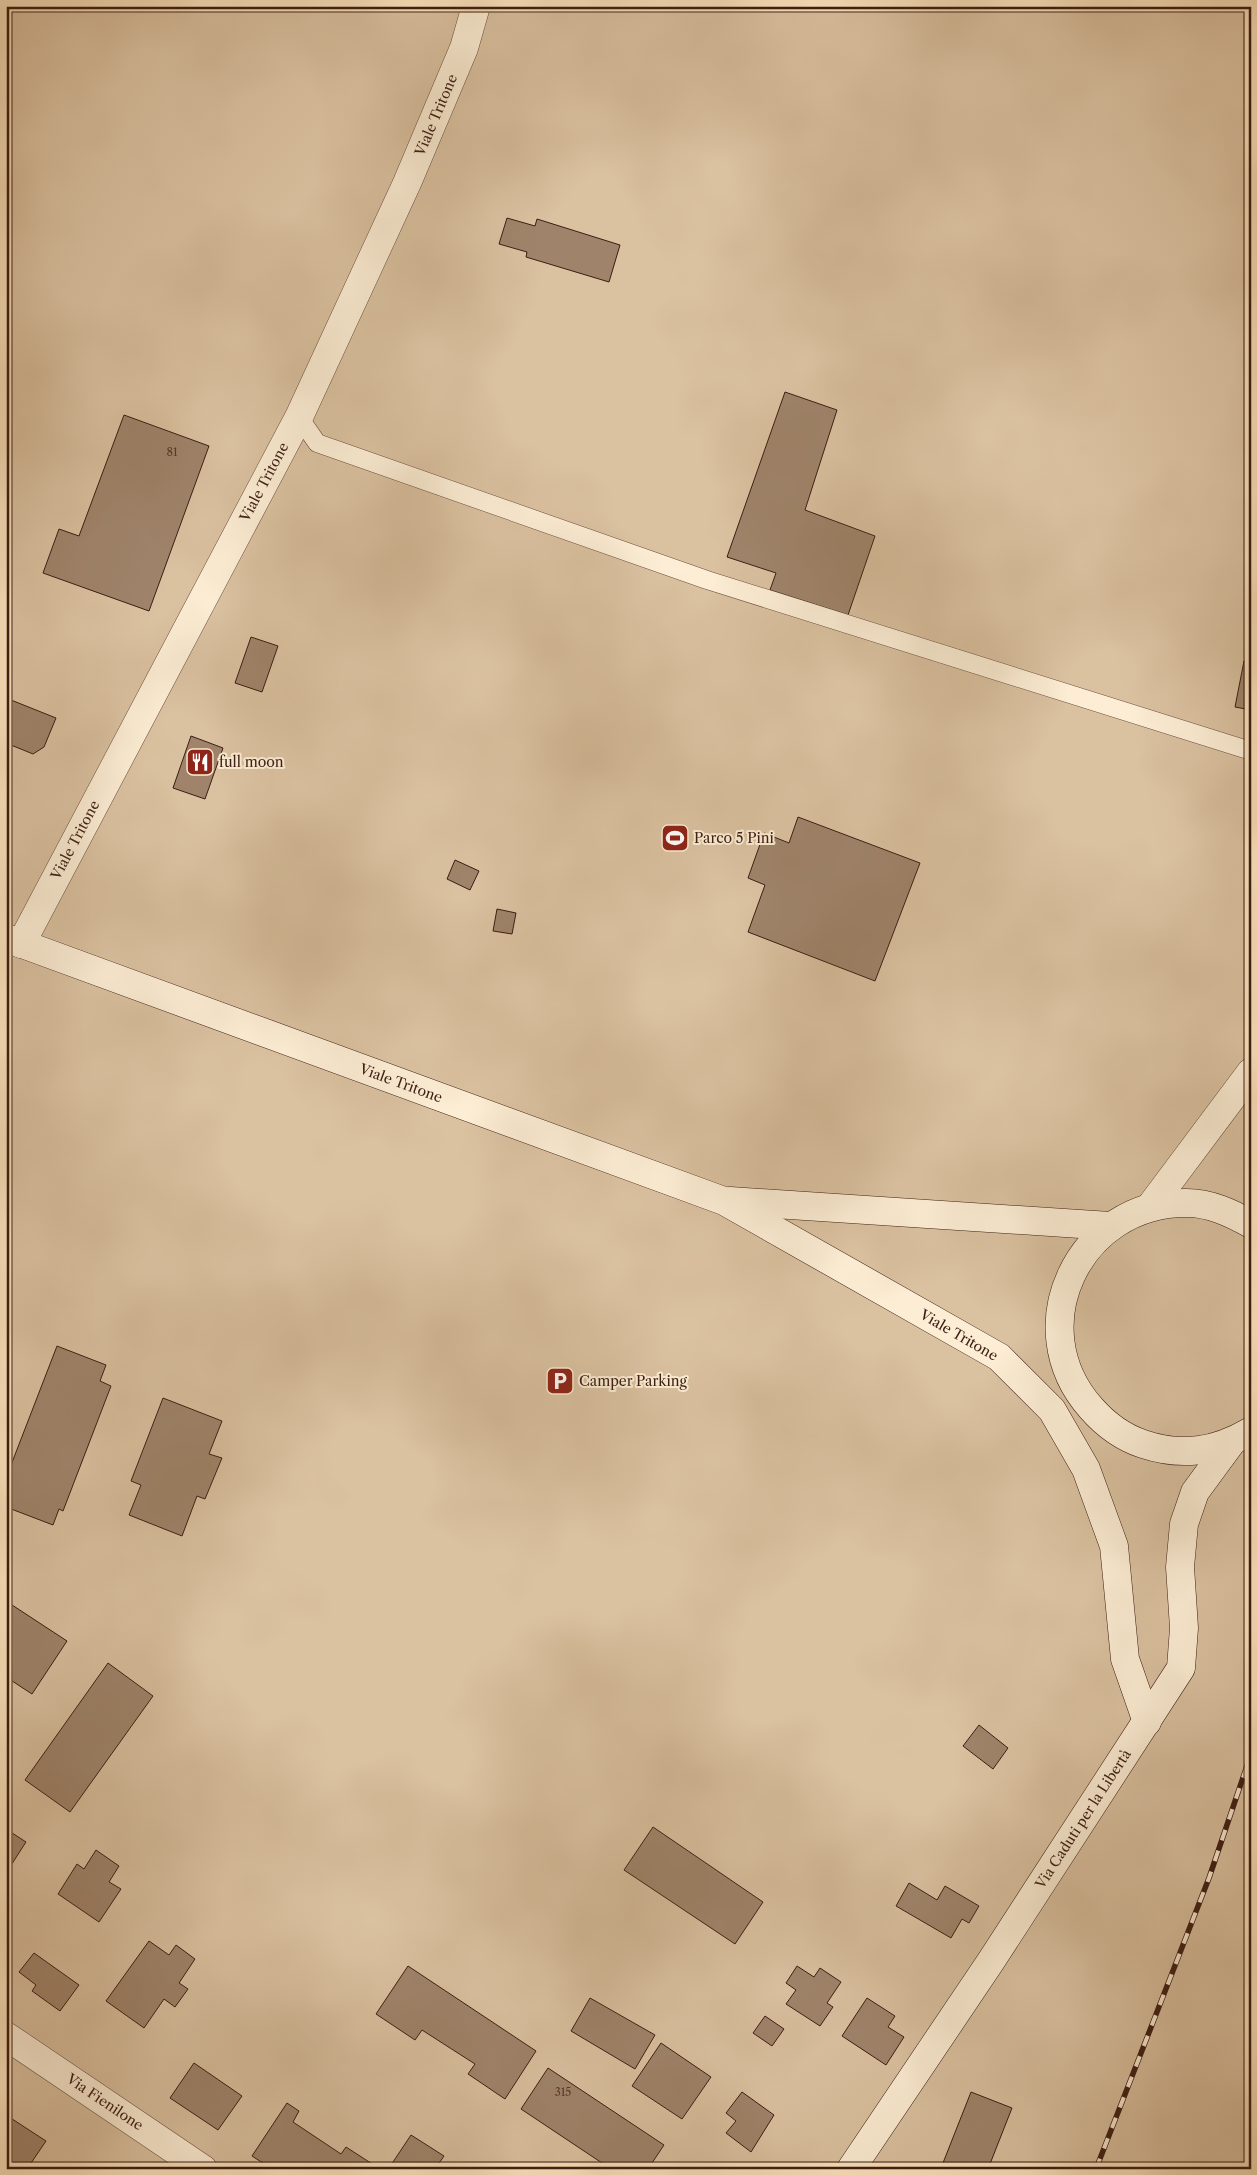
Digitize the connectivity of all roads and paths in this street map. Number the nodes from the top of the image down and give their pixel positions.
1 (476, 6) edge
2 (299, 417) junction
3 (1251, 751) edge
4 (14, 941) edge
5 (1251, 1072) edge
6 (724, 1201) junction
7 (1150, 1207) junction
8 (1251, 1224) edge
9 (1110, 1226) junction
10 (1064, 1362) junction
11 (1052, 1410) junction
12 (1103, 1422) junction
13 (1241, 1437) edge
14 (1147, 1722) junction
15 (6, 2036) edge
16 (204, 2169) edge
17 (851, 2169) edge

1 - 2 street, Viale Tritone
2 - 3 lane
2 - 4 street, Viale Tritone
4 - 6 street, Viale Tritone
5 - 7 street
6 - 9 street, Viale Tritone
6 - 11 street, Viale Tritone
7 - 8 street
7 - 9 street
9 - 10 street
10 - 11 street
10 - 12 street
11 - 12 street
11 - 14 street, Viale Tritone
12 - 13 street
13 - 14 street, Via Caduti per la Libertà
14 - 17 street, Via Caduti per la Libertà
15 - 16 street, Via Fienilone

